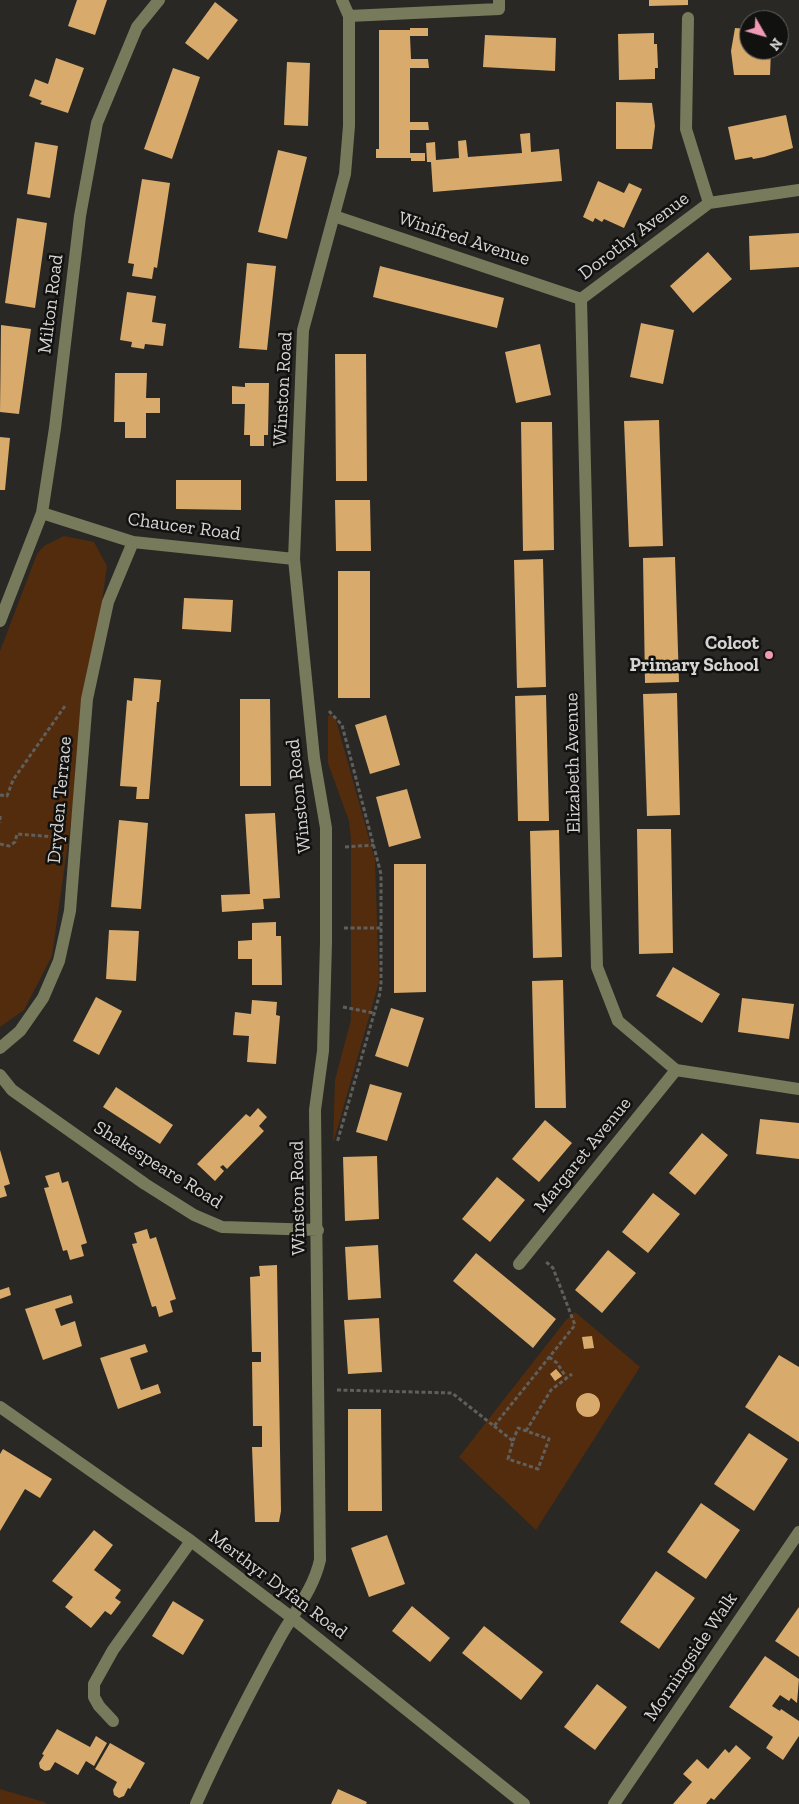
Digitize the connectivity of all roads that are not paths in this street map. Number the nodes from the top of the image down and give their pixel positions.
1 (159, 0) edge
2 (342, 0) edge
3 (499, 0) edge
4 (349, 16) junction
5 (688, 18) dead end
6 (799, 190) edge
7 (709, 203) junction
8 (334, 216) junction
9 (581, 299) junction
10 (42, 513) junction
11 (133, 542) junction
12 (294, 559) junction
13 (0, 621) edge
14 (0, 1048) edge
15 (676, 1070) junction
16 (0, 1075) edge
17 (799, 1089) edge
18 (318, 1230) junction
19 (519, 1264) dead end
20 (0, 1407) edge
21 (798, 1537) edge
22 (191, 1542) junction
23 (291, 1617) junction
24 (113, 1721) dead end
25 (196, 1804) edge
26 (524, 1804) edge
27 (614, 1804) edge

1 - 10 street, Milton Road
2 - 4 street, Winston Road
3 - 4 street
4 - 8 street, Winston Road
5 - 7 street
6 - 7 street, Dorothy Avenue
7 - 9 street, Dorothy Avenue
8 - 9 street, Winifred Avenue
8 - 12 street, Winston Road
9 - 15 street, Elizabeth Avenue
10 - 11 street, Chaucer Road
10 - 13 street, Milton Road
11 - 12 street, Chaucer Road
11 - 14 street, Dryden Terrace
12 - 18 street, Winston Road
15 - 17 street
15 - 19 street, Margaret Avenue
16 - 18 street, Shakespeare Road
18 - 23 street, Winston Road
20 - 22 street, Merthyr Dyfan Road
21 - 27 street, Morningside Walk
22 - 23 street, Merthyr Dyfan Road
22 - 24 street
23 - 25 street, Winston Road
23 - 26 street, Merthyr Dyfan Road

